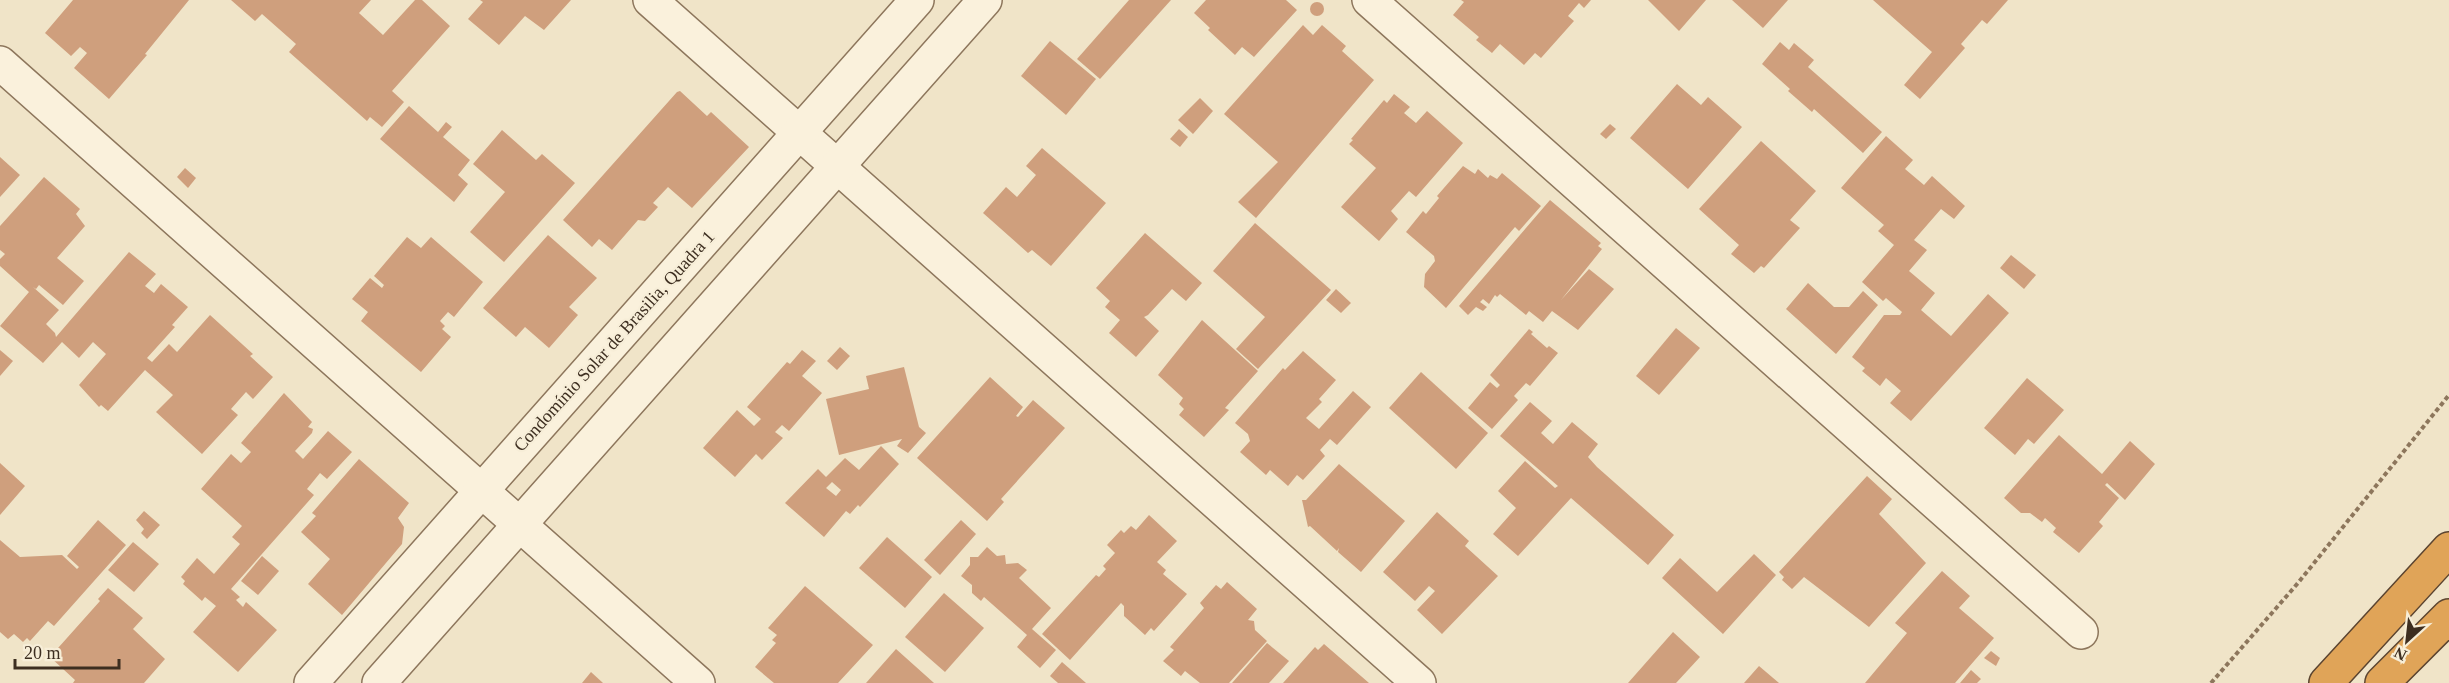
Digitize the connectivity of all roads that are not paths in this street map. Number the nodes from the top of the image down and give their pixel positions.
1 (650, 0) edge
2 (917, 0) edge
3 (985, 0) edge
4 (1370, 0) edge
5 (0, 63) edge
6 (799, 133) junction
7 (837, 166) junction
8 (482, 490) junction
9 (519, 524) junction
10 (2449, 549) edge
11 (2449, 616) edge
12 (2080, 632) dead end
13 (310, 683) edge
14 (379, 683) edge
15 (698, 683) edge
16 (1419, 683) edge
17 (2326, 683) edge
18 (2382, 683) edge

1 - 6 street
2 - 6 street, Condomínio Solar de Brasilia, Quadra 1
3 - 7 street
4 - 12 street
5 - 8 street
6 - 7 street
6 - 8 street, Condomínio Solar de Brasilia, Quadra 1
7 - 9 street
7 - 16 street
8 - 9 street
8 - 13 street, Condomínio Solar de Brasilia, Quadra 1
9 - 14 street
9 - 15 street
10 - 17 highway
11 - 18 highway

